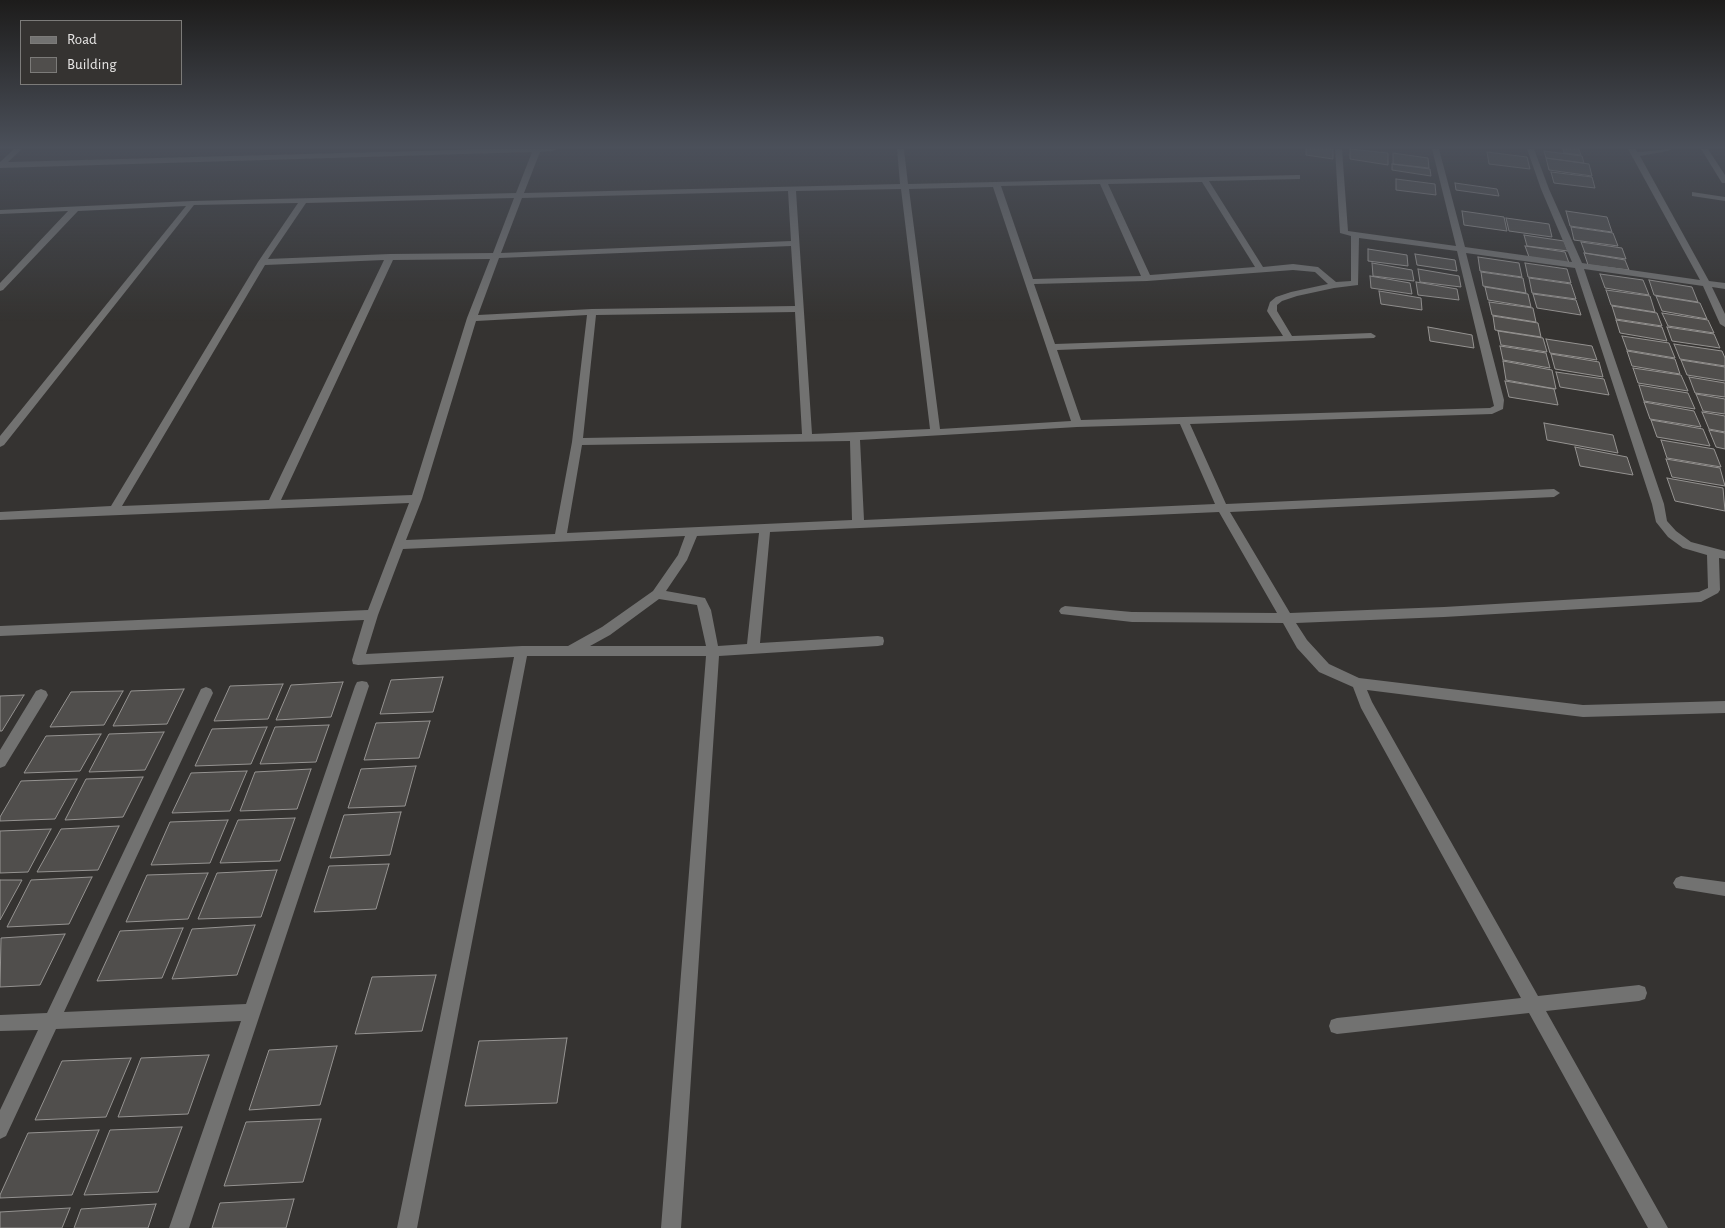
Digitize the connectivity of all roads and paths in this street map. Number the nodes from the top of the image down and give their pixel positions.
1 (128, 206) edge
2 (189, 206) edge
3 (300, 206) edge
4 (515, 206) edge
5 (793, 206) edge
6 (907, 206) edge
7 (1004, 206) edge
8 (1114, 206) edge
9 (1221, 206) edge
10 (1342, 206) edge
11 (1450, 206) edge
12 (1553, 206) edge
13 (1664, 206) edge
14 (75, 209) junction
15 (0, 212) edge
16 (1355, 234) junction
17 (796, 243) junction
18 (1461, 248) junction
19 (497, 256) junction
20 (390, 257) junction
21 (262, 262) junction
22 (1578, 265) junction
23 (1261, 270) junction
24 (1147, 278) junction
25 (1029, 282) junction
26 (1706, 283) junction
27 (1334, 285) junction
28 (1725, 286) edge
29 (0, 288) edge
30 (799, 309) junction
31 (592, 312) junction
32 (472, 318) junction
33 (1725, 324) edge
34 (1371, 336) dead end
35 (1289, 339) junction
36 (1051, 347) junction
37 (1184, 421) junction
38 (1077, 424) junction
39 (12, 427) junction
40 (0, 428) edge
41 (935, 431) junction
42 (807, 436) junction
43 (855, 437) junction
44 (577, 442) junction
45 (0, 443) edge
46 (1554, 493) dead end
47 (416, 500) junction
48 (272, 506) junction
49 (1222, 508) junction
50 (114, 510) junction
51 (0, 516) edge
52 (858, 524) junction
53 (765, 529) junction
54 (693, 532) junction
55 (560, 538) junction
56 (398, 545) junction
57 (1719, 554) edge
58 (657, 594) junction
59 (1065, 611) dead end
60 (372, 615) junction
61 (1287, 618) junction
62 (0, 630) edge
63 (878, 641) dead end
64 (753, 648) junction
65 (570, 651) junction
66 (714, 651) junction
67 (522, 652) junction
68 (1358, 683) junction
69 (362, 686) dead end
70 (206, 693) dead end
71 (41, 695) dead end
72 (1725, 707) edge
73 (0, 762) edge
74 (1681, 883) dead end
75 (1725, 889) edge
76 (1639, 993) dead end
77 (1533, 1004) junction
78 (251, 1012) junction
79 (53, 1021) junction
80 (0, 1023) edge
81 (1337, 1026) dead end
82 (0, 1130) edge
83 (179, 1228) edge
84 (407, 1228) edge
85 (672, 1228) edge
86 (1658, 1228) edge

1 - 14 street
2 - 39 street
3 - 21 street
4 - 19 street
5 - 17 street
6 - 41 street
7 - 25 street
8 - 24 street
9 - 23 street
10 - 16 street
11 - 18 street
12 - 22 street
13 - 26 street
14 - 15 street
14 - 29 street
16 - 18 street
16 - 27 street
17 - 19 street
17 - 30 street
18 - 22 street
18 - 37 street
19 - 20 street
19 - 32 street
20 - 21 street
20 - 48 street
21 - 50 street
22 - 26 street
22 - 57 street
23 - 24 street
23 - 27 street
24 - 25 street
25 - 36 street
26 - 28 street
26 - 33 street
27 - 35 street
30 - 31 street
30 - 42 street
31 - 32 street
31 - 44 street
32 - 47 street
34 - 35 street
35 - 36 street
36 - 38 street
37 - 38 street
37 - 49 street
38 - 41 street
39 - 40 street
39 - 45 street
41 - 43 street
42 - 43 street
42 - 44 street
43 - 52 street
44 - 55 street
46 - 49 street
47 - 48 street
47 - 56 street
48 - 50 street
49 - 52 street
49 - 61 street
50 - 51 street
52 - 53 street
53 - 54 street
53 - 64 street
54 - 55 street
54 - 58 street
55 - 56 street
56 - 60 street
57 - 61 street
58 - 65 street
58 - 66 street
59 - 61 street
60 - 62 street
60 - 67 street
61 - 68 street
63 - 64 street
64 - 66 street
65 - 66 street
65 - 67 street
66 - 85 street
67 - 84 street
68 - 72 street
68 - 77 street
69 - 78 street
70 - 79 street
71 - 73 street
74 - 75 street
76 - 77 street
77 - 81 street
77 - 86 street
78 - 79 street
78 - 83 street
79 - 80 street
79 - 82 street

